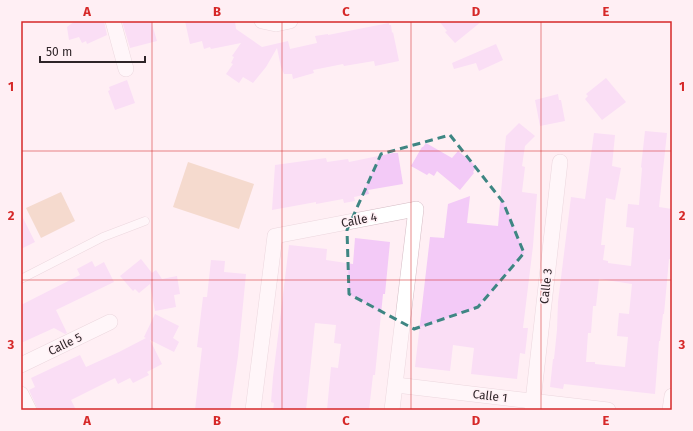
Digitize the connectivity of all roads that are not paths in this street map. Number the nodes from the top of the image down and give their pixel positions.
1 (113, 21) edge
2 (262, 21) edge
3 (290, 21) edge
4 (126, 69) dead end
5 (560, 162) dead end
6 (145, 221) dead end
7 (21, 279) edge
8 (110, 322) dead end
9 (21, 366) edge
10 (396, 385) junction
11 (21, 394) edge
12 (672, 396) edge
13 (533, 406) edge
14 (29, 410) edge
15 (253, 410) edge
16 (392, 410) edge
17 (608, 410) edge
18 (670, 410) edge

1 - 4 street
2 - 3 street
5 - 13 street, Calle 3
6 - 7 lane
8 - 9 street, Calle 5
10 - 13 street, Calle 1
10 - 15 street, Calle 4
10 - 16 street, Calle 4
11 - 14 street
12 - 18 street
13 - 17 street, Calle 1

